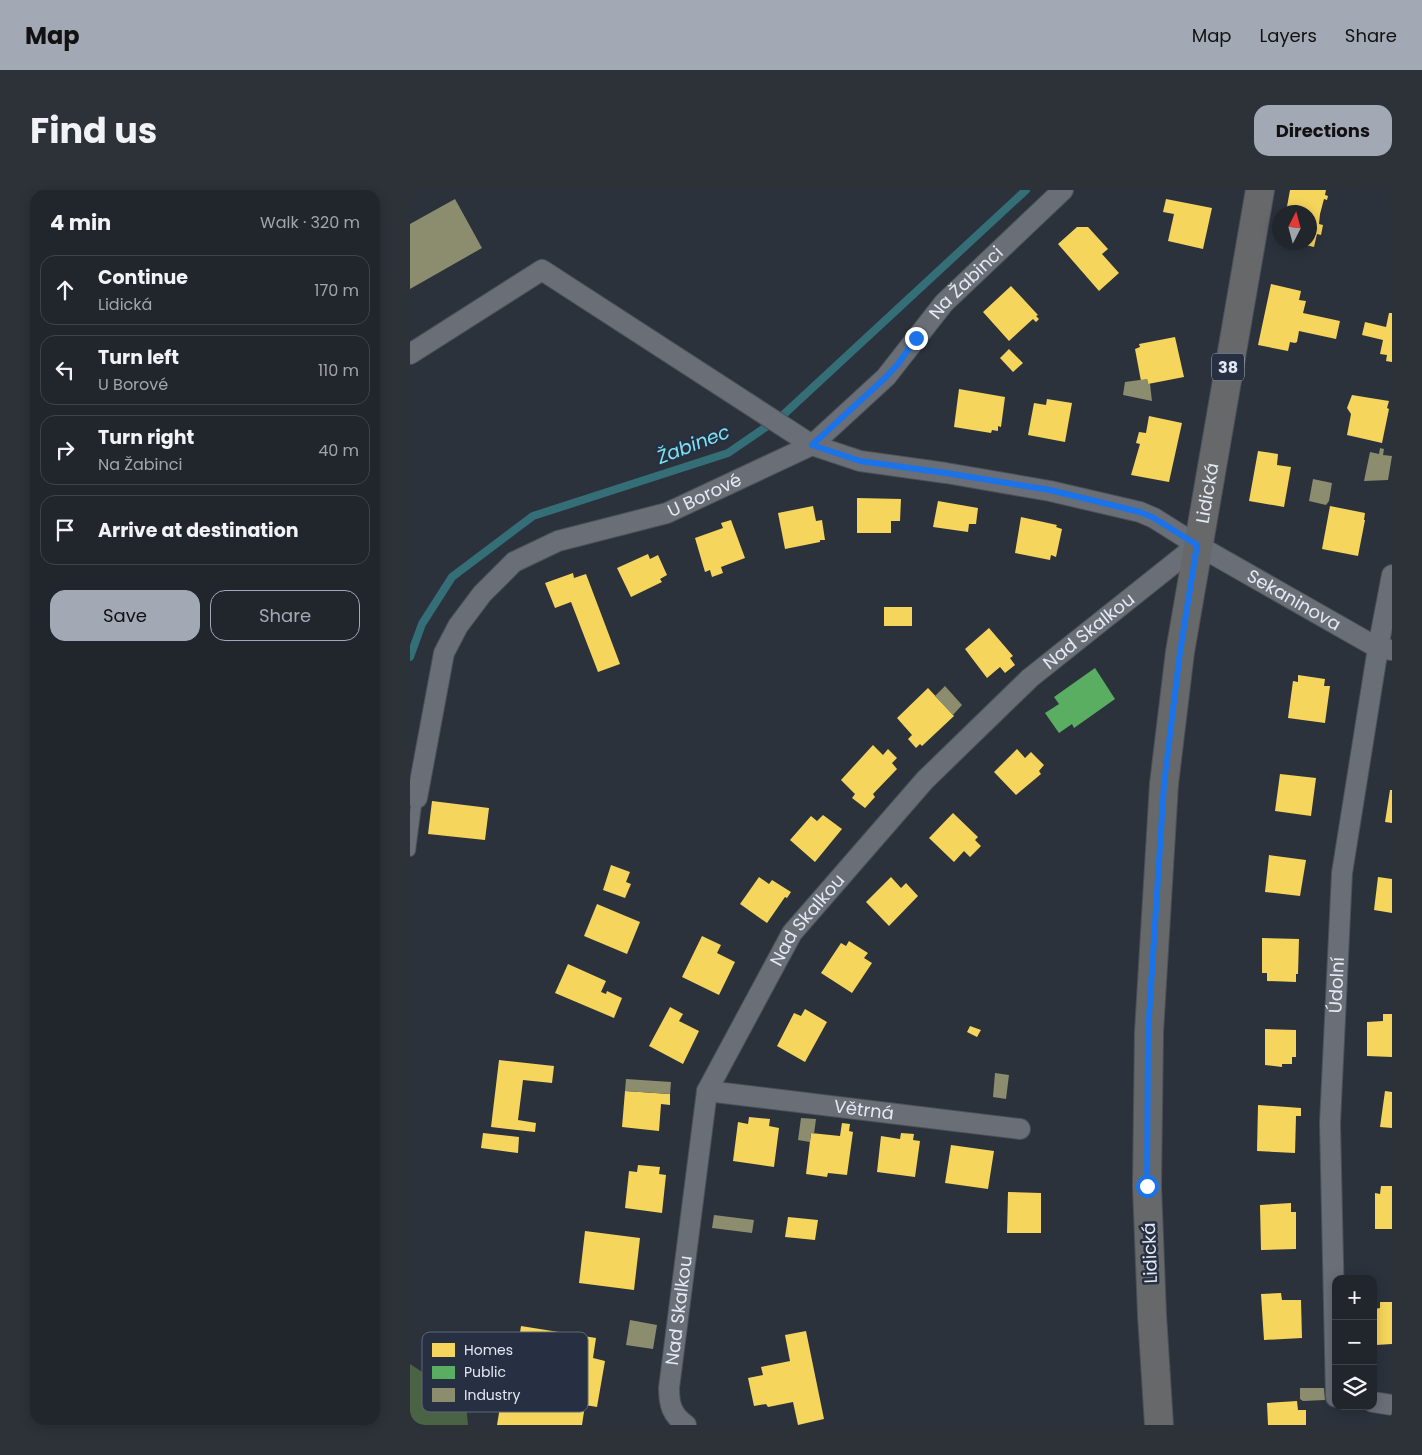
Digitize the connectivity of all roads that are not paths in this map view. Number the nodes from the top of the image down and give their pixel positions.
1 (1063, 190) edge
2 (1260, 190) edge
3 (410, 354) edge
4 (812, 445) junction
5 (1197, 545) junction
6 (1392, 575) edge
7 (1385, 648) edge
8 (417, 798) joint
9 (410, 851) edge
10 (707, 1091) junction
11 (1020, 1129) dead end
12 (1335, 1365) edge
13 (1377, 1403) edge
14 (1392, 1405) edge
15 (686, 1425) edge
16 (1159, 1425) edge

1 - 4 street, Na Žabinci
2 - 5 main road, Lidická / 38
3 - 4 street
4 - 5 street
4 - 8 street, U Borové
5 - 7 street, Sekaninova
5 - 10 street, Nad Skalkou
5 - 16 main road, Lidická / 38
6 - 7 street, Údolní
7 - 12 street, Údolní
8 - 9 lane, U Borové
10 - 11 street, Větrná
10 - 15 street, Nad Skalkou
13 - 14 street

